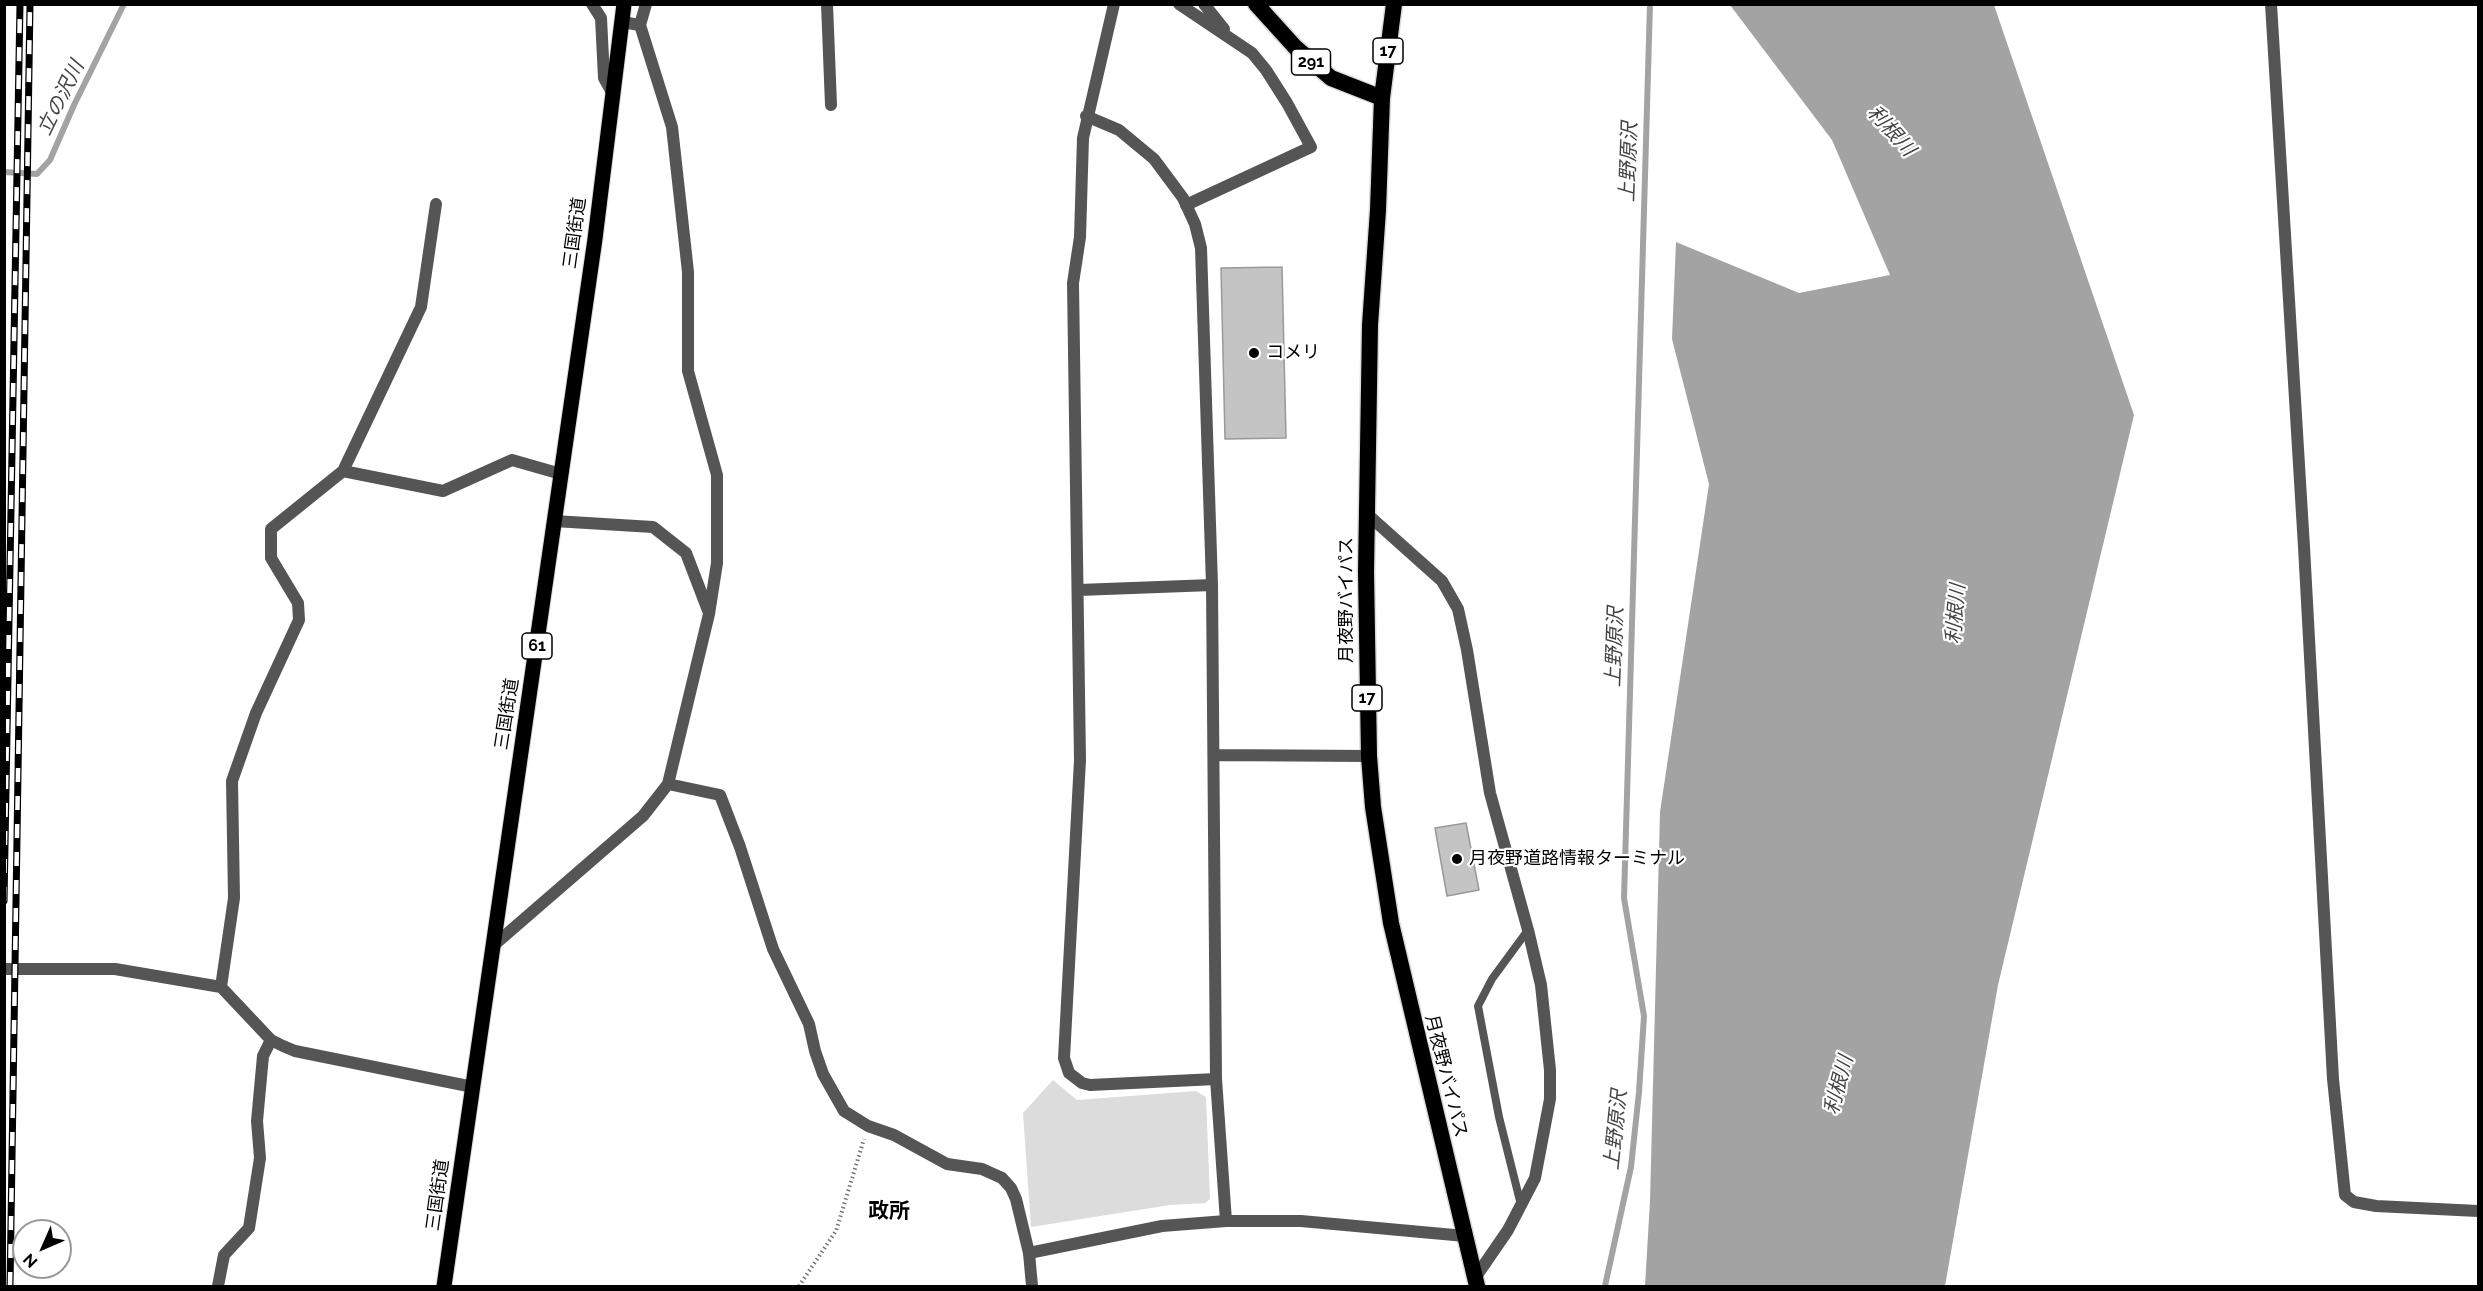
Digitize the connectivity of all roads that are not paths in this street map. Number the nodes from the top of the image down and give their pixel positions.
1 (592, 4) edge
2 (624, 4) edge
3 (646, 4) edge
4 (827, 4) edge
5 (1114, 4) edge
6 (1179, 4) edge
7 (1204, 4) edge
8 (1256, 4) edge
9 (1394, 4) edge
10 (2271, 4) edge
11 (622, 22) junction
12 (640, 25) junction
13 (1232, 39) junction
14 (613, 94) junction
15 (1382, 98) junction
16 (831, 105) dead end
17 (1086, 116) junction
18 (436, 204) dead end
19 (1186, 205) junction
20 (343, 471) junction
21 (561, 474) junction
22 (1367, 514) junction
23 (554, 521) junction
24 (1212, 585) junction
25 (1079, 590) junction
26 (709, 614) junction
27 (1214, 754) junction
28 (1370, 756) junction
29 (668, 784) junction
30 (1528, 930) junction
31 (494, 945) junction
32 (4, 969) edge
33 (221, 987) junction
34 (271, 1040) junction
35 (1216, 1079) junction
36 (473, 1087) junction
37 (1521, 1207) junction
38 (2478, 1211) edge
39 (1226, 1221) junction
40 (1465, 1236) junction
41 (1029, 1253) junction
42 (1476, 1282) edge
43 (219, 1287) edge
44 (444, 1287) edge
45 (1032, 1287) edge

1 - 14 street
2 - 11 main road, 三国街道 / 61
3 - 12 street
4 - 16 street
5 - 17 street
6 - 13 street
7 - 13 street
8 - 15 highway, 291
9 - 15 highway, 17
10 - 38 street
11 - 12 street
11 - 14 main road, 三国街道 / 61
12 - 26 street
13 - 19 street
14 - 21 main road, 三国街道 / 61
15 - 22 highway, 月夜野バイパス / 17
17 - 19 street
17 - 25 street
18 - 20 street
19 - 24 street
20 - 21 street
20 - 33 street
21 - 23 main road, 三国街道 / 61
22 - 28 highway, 月夜野バイパス / 17
22 - 30 street
23 - 26 street
23 - 31 main road, 三国街道 / 61
24 - 25 street
24 - 27 street
25 - 35 street
26 - 29 street
27 - 28 street
27 - 35 street
28 - 40 highway, 月夜野バイパス / 17
29 - 31 street
29 - 41 street
30 - 37 street
30 - 37 lane
31 - 36 main road, 三国街道 / 61
32 - 33 street
33 - 34 street
34 - 36 street
34 - 43 street
35 - 39 street
36 - 44 main road, 三国街道 / 61
37 - 42 street
39 - 40 street
39 - 41 street
40 - 42 highway, 月夜野バイパス / 17
41 - 45 street

